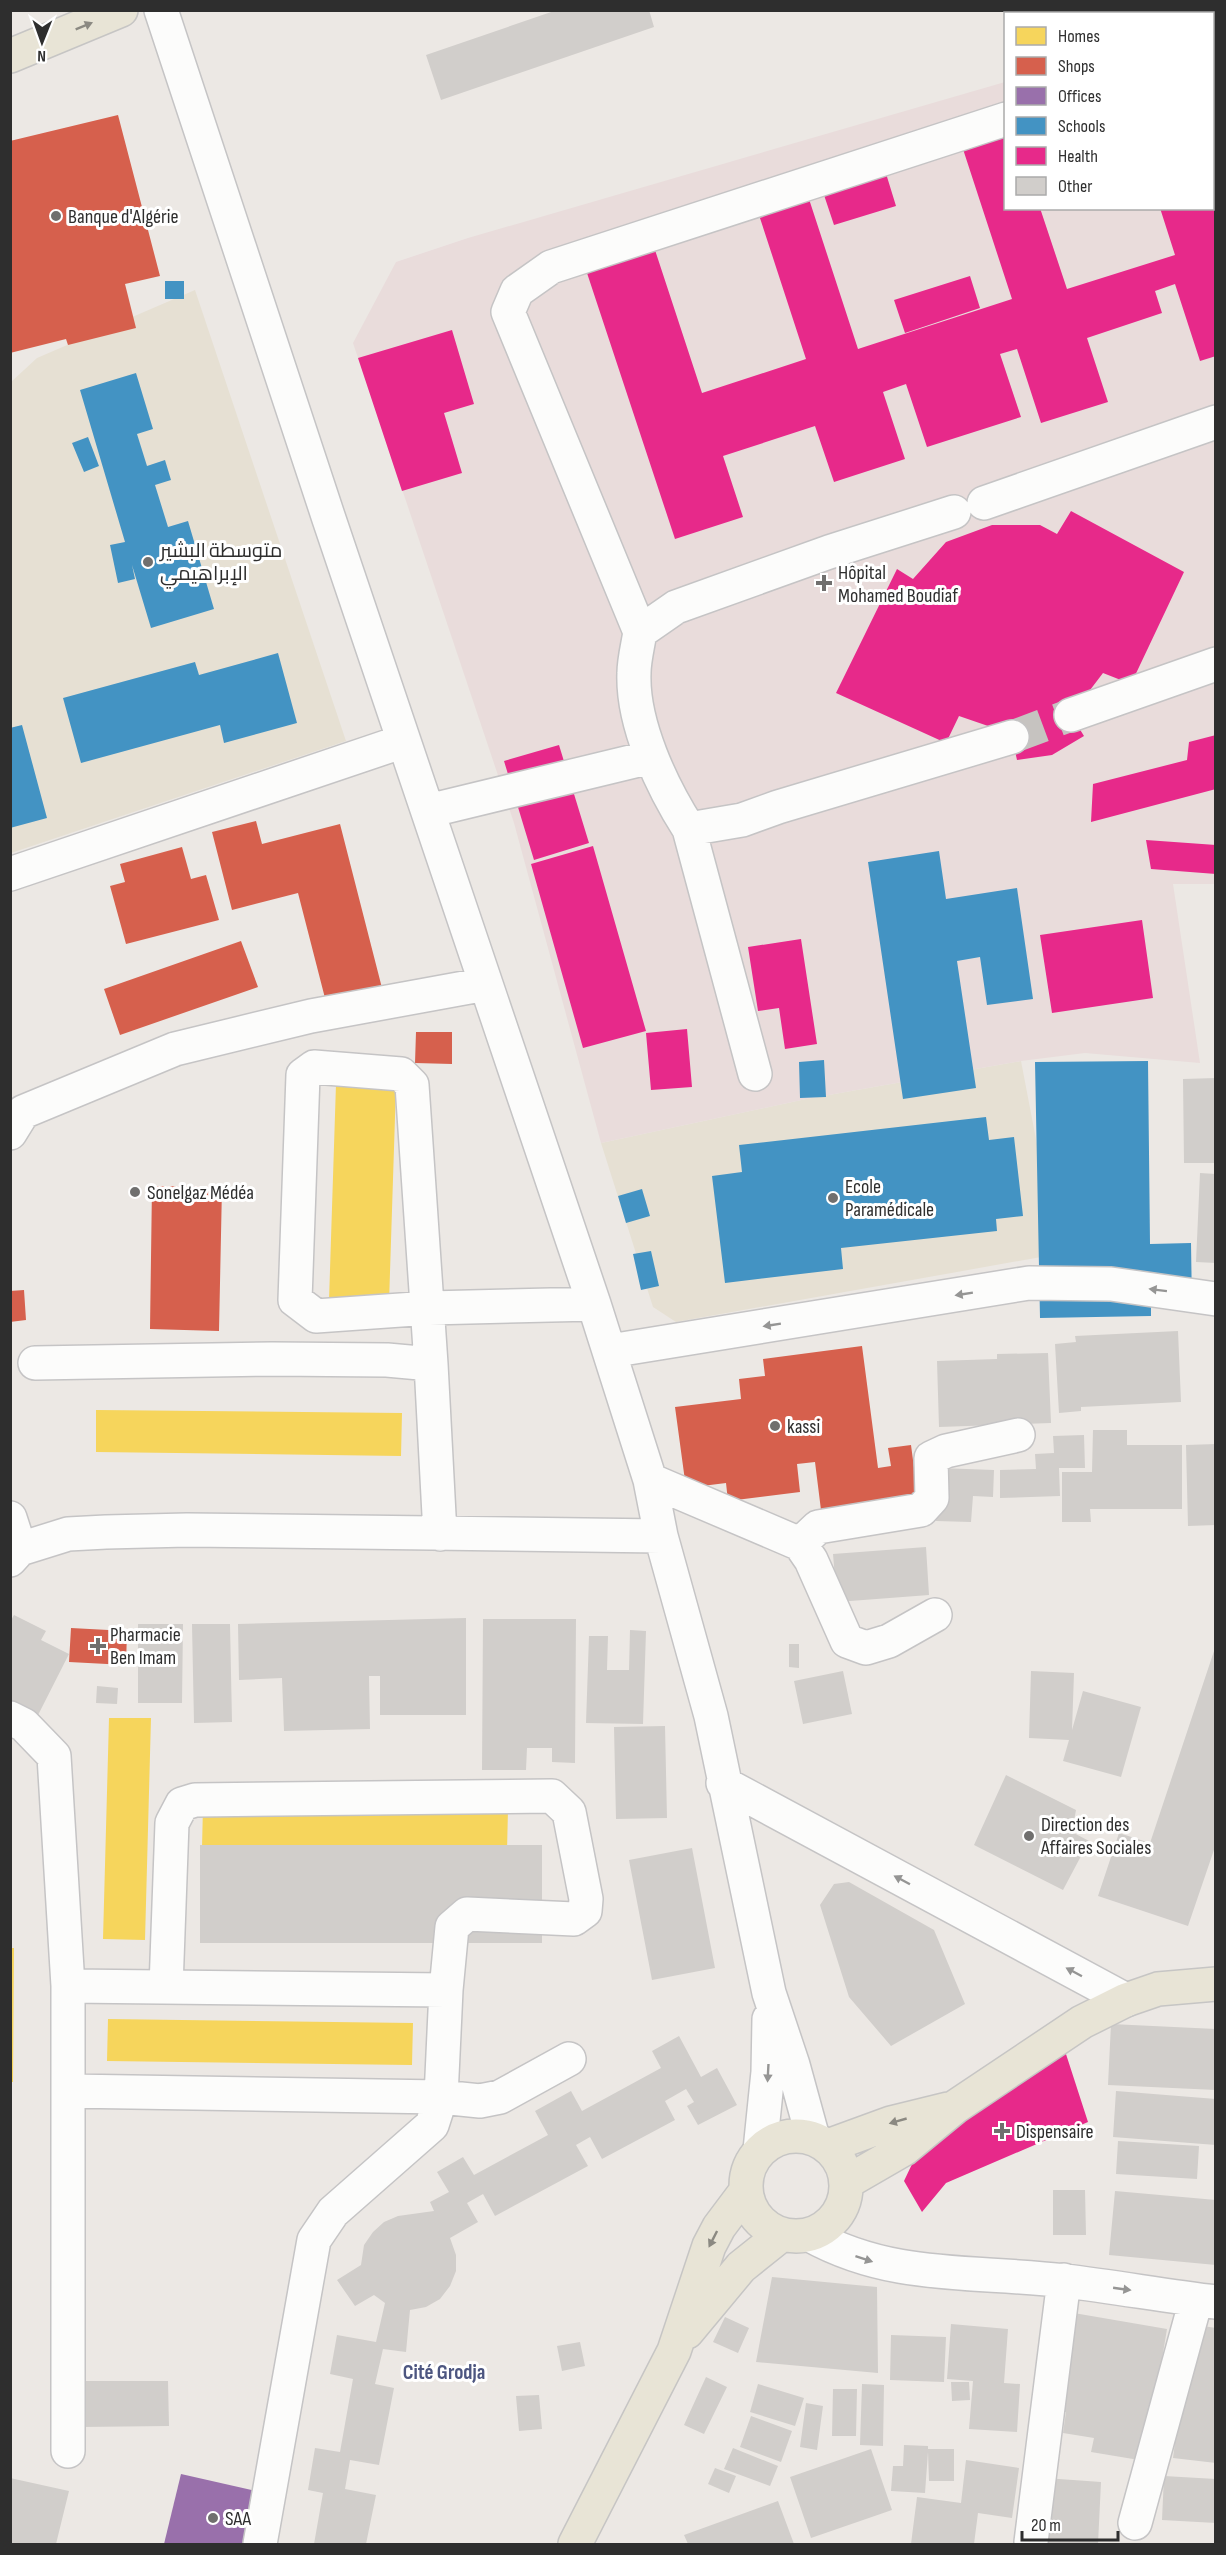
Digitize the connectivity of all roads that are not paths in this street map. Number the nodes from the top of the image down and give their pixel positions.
1 (121, 10) edge
2 (161, 10) edge
3 (10, 56) edge
4 (1004, 119) edge
5 (1215, 422) edge
6 (640, 632) junction
7 (1215, 664) edge
8 (1071, 715) tunnel mouth
9 (1012, 737) tunnel mouth
10 (404, 741) junction
11 (651, 757) junction
12 (428, 811) junction
13 (689, 829) junction
14 (10, 874) edge
15 (486, 984) junction
16 (755, 1074) dead end
17 (10, 1133) edge
18 (1215, 1299) edge
19 (594, 1304) junction
20 (429, 1308) junction
21 (610, 1351) junction
22 (35, 1363) dead end
23 (431, 1364) junction
24 (1018, 1435) dead end
25 (650, 1480) junction
26 (440, 1534) junction
27 (661, 1536) junction
28 (14, 1542) edge
29 (800, 1544) junction
30 (935, 1615) dead end
31 (10, 1718) edge
32 (723, 1783) junction
33 (1215, 1984) edge
34 (68, 1986) junction
35 (166, 1987) junction
36 (446, 1990) junction
37 (769, 1993) junction
38 (1126, 2000) junction
39 (569, 2059) dead end
40 (69, 2091) junction
41 (441, 2097) junction
42 (955, 2107) junction
43 (820, 2142) junction
44 (760, 2150) junction
45 (847, 2182) junction
46 (746, 2191) junction
47 (796, 2235) junction
48 (1064, 2280) junction
49 (1206, 2301) edge
50 (674, 2350) junction
51 (68, 2451) dead end
52 (1136, 2523) dead end
53 (1031, 2542) dead end
54 (260, 2544) edge
55 (575, 2544) edge

3 -> 1 main road
2 - 10 street
4 - 6 street
5 - 6 street
6 - 11 street
7 - 8 street
9 - 13 street
10 - 12 street
10 - 14 street
11 - 12 street
11 - 13 street
12 - 15 street
13 - 16 street
15 - 17 street
15 - 19 street
18 -> 21 street
19 - 20 street
19 - 21 street
20 - 20 street
20 - 23 street
21 - 25 street
22 - 23 street
23 - 26 street
24 - 29 street
25 - 27 street
25 - 29 street
26 - 27 street
26 - 28 street
27 - 32 street
29 - 30 street
31 - 34 street
32 - 37 street
38 -> 32 street
33 - 38 main road
34 - 35 street
34 - 40 street
35 - 36 street
35 - 36 street
36 - 41 street
37 - 43 street
37 -> 44 street
38 - 42 main road
39 - 41 street
40 - 41 street
40 - 51 street
41 - 54 street
42 -> 43 main road
42 - 45 main road
43 - 44 main road
43 - 45 main road
44 - 46 main road
45 - 47 main road
46 - 47 main road
46 -> 50 main road
47 -> 48 street
47 - 50 main road
48 -> 49 street
48 - 53 street
49 - 52 street
50 - 55 main road

